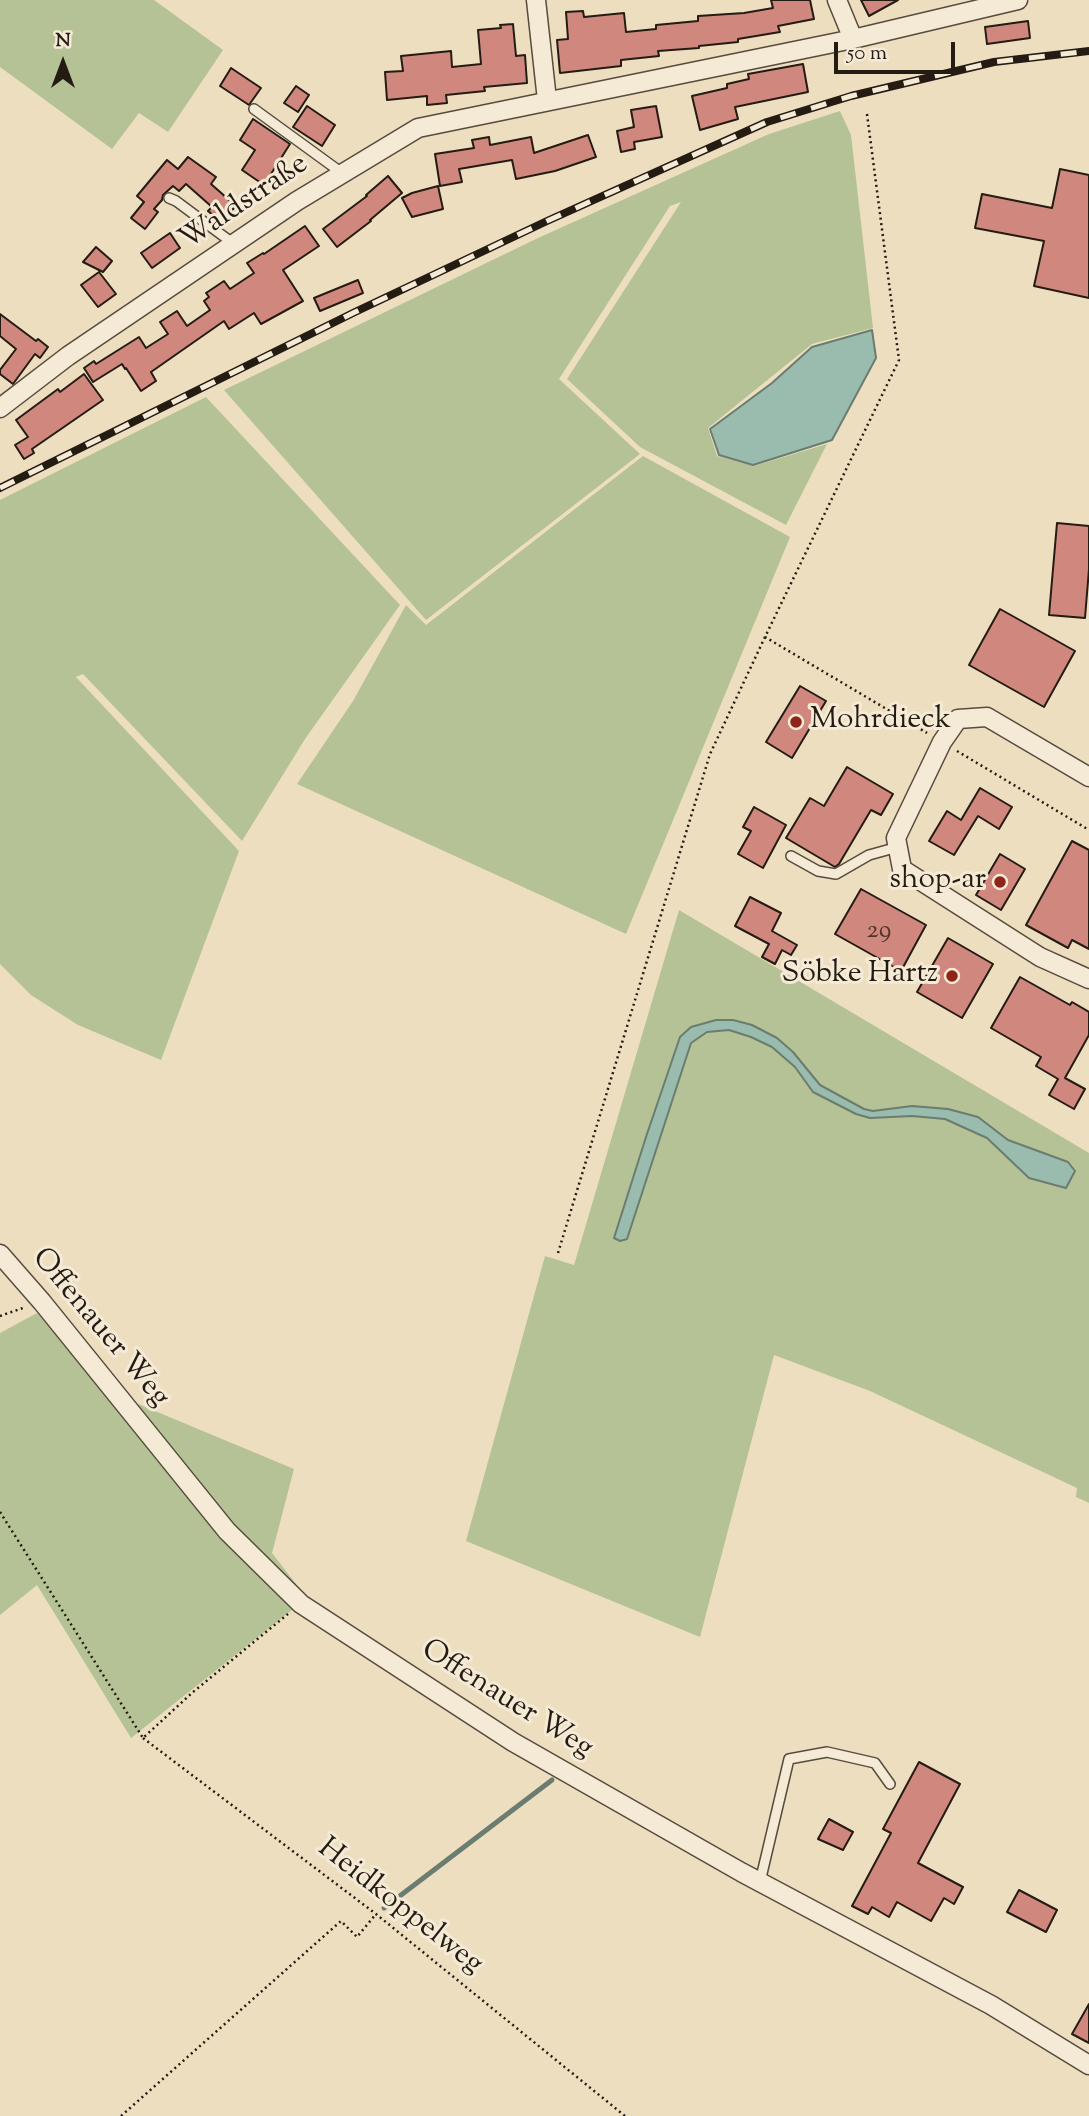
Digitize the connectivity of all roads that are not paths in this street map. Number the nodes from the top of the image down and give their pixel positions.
1 (536, 0) edge
2 (836, 0) edge
3 (1018, 0) edge
4 (853, 39) junction
5 (547, 100) junction
6 (254, 109) dead end
7 (342, 173) junction
8 (169, 198) dead end
9 (234, 244) junction
10 (0, 408) edge
11 (1089, 777) edge
12 (898, 847) junction
13 (791, 856) dead end
14 (1089, 979) edge
15 (0, 1254) edge
16 (890, 1784) dead end
17 (760, 1882) junction
18 (1089, 2066) edge

1 - 5 street
2 - 4 street
3 - 4 street, Waldstraße
4 - 5 street, Waldstraße
5 - 7 street, Waldstraße
6 - 7 lane
7 - 9 street, Waldstraße
8 - 9 lane
9 - 10 street, Waldstraße
11 - 12 street
12 - 13 lane
12 - 14 street
15 - 17 street, Offenauer Weg
16 - 17 lane
17 - 18 street, Offenauer Weg

